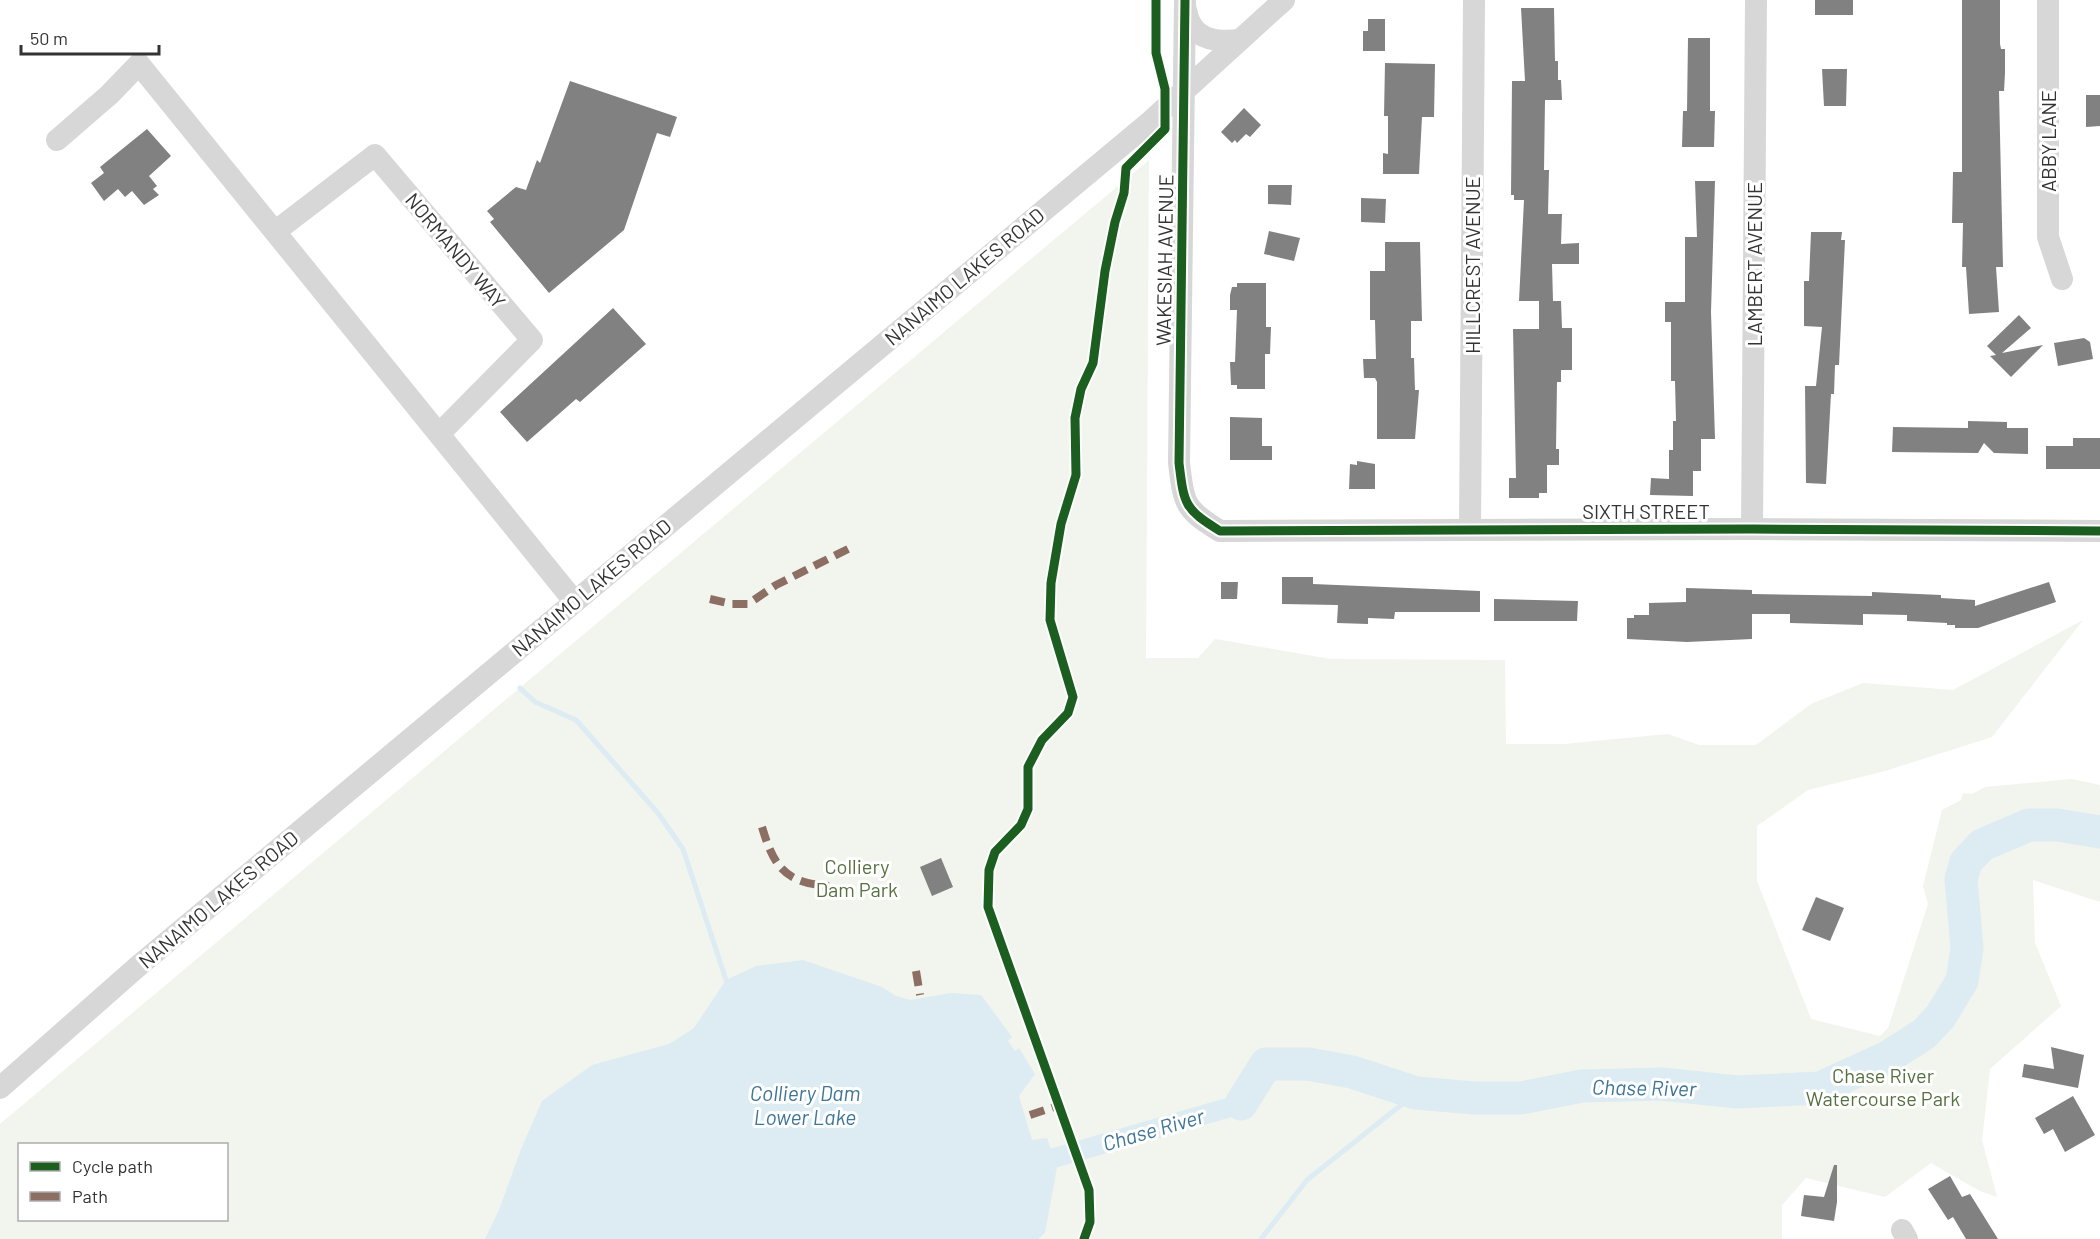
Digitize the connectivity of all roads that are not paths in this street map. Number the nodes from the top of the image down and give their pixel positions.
1 (1284, 0) edge
2 (1474, 0) edge
3 (1756, 0) edge
4 (2048, 0) edge
5 (1185, 3) edge
6 (1240, 40) junction
7 (1184, 89) junction
8 (57, 140) dead end
9 (276, 231) junction
10 (2062, 279) dead end
11 (439, 434) junction
12 (1196, 516) joint
13 (1470, 529) junction
14 (1752, 529) junction
15 (2100, 531) edge
16 (574, 601) junction
17 (0, 1088) edge

1 - 6 street, NANAIMO LAKES ROAD
2 - 13 street, HILLCREST AVENUE
3 - 14 street, LAMBERT AVENUE
4 - 10 street, ABBY LANE
5 - 6 street
5 - 7 street, WAKESIAH AVENUE
6 - 7 street, NANAIMO LAKES ROAD
7 - 12 street, WAKESIAH AVENUE
7 - 16 street, NANAIMO LAKES ROAD
8 - 9 street
9 - 11 street
9 - 11 street, NORMANDY WAY
11 - 16 street
12 - 13 street, SIXTH STREET
13 - 14 street, SIXTH STREET
14 - 15 street, SIXTH STREET
16 - 17 street, NANAIMO LAKES ROAD

